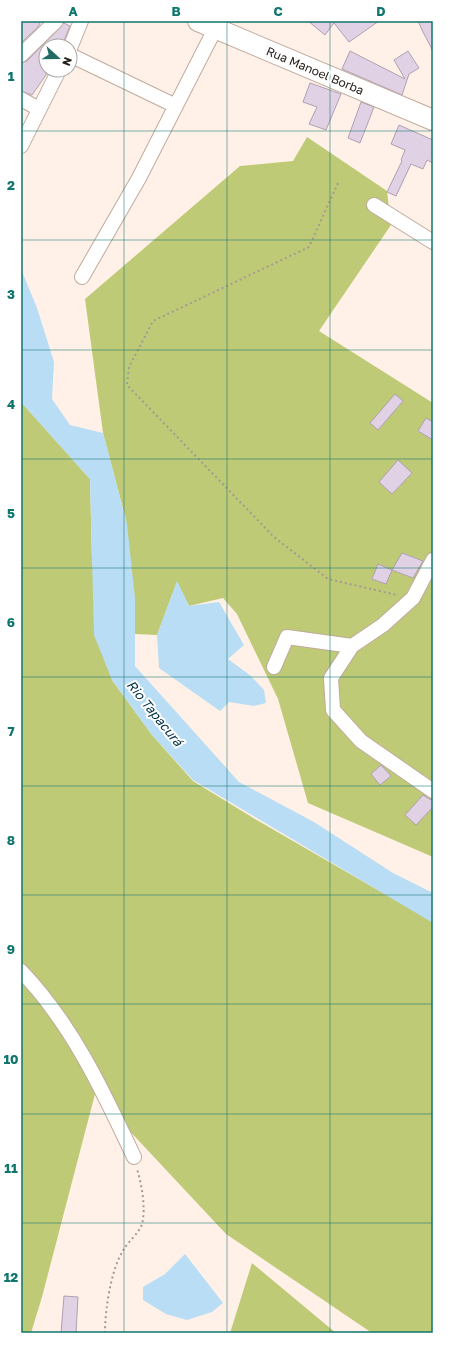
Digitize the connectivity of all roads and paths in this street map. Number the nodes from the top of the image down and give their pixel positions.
1 (56, 21) edge
2 (81, 21) edge
3 (207, 25) edge
4 (74, 38) edge
5 (21, 55) edge
6 (78, 59) edge
7 (55, 78) edge
8 (21, 98) edge
9 (176, 106) junction
10 (39, 109) junction
11 (433, 120) edge
12 (21, 146) edge
13 (338, 183) dead end
14 (374, 205) dead end
15 (433, 242) edge
16 (82, 277) dead end
17 (433, 560) edge
18 (413, 598) junction
19 (352, 646) junction
20 (274, 667) dead end
21 (433, 790) edge
22 (21, 971) edge
23 (134, 1157) joint
24 (105, 1333) edge

1 - 5 street
2 - 4 street
3 - 9 street
3 - 11 street, Rua Manoel Borba
6 - 9 street
7 - 10 street
8 - 10 street
9 - 16 street
10 - 12 street
13 - 18 path
14 - 15 street
17 - 18 street
18 - 19 street
19 - 20 street
19 - 21 street
22 - 23 street
23 - 24 path

